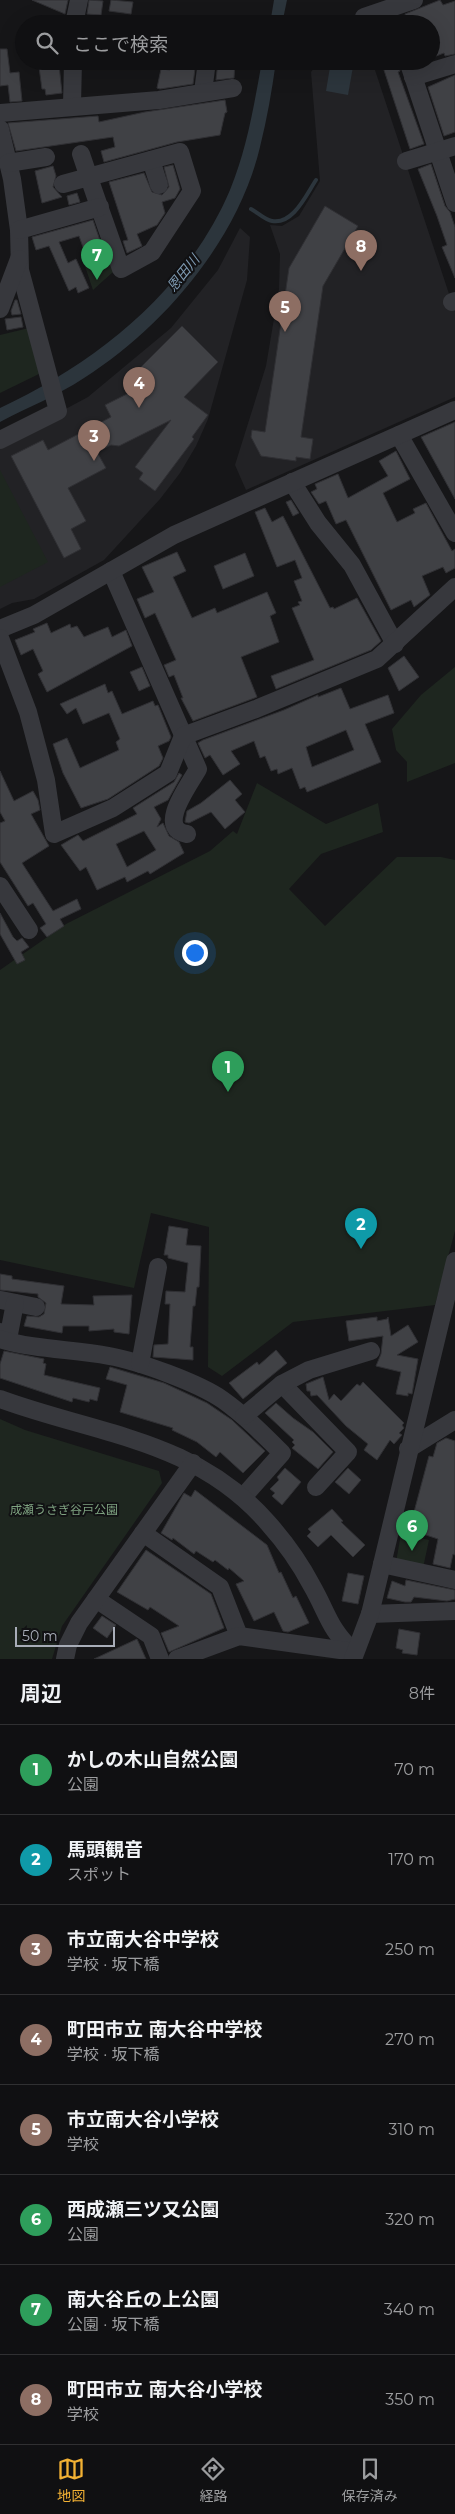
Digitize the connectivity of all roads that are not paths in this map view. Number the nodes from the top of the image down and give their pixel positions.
1 (79, 0) edge
2 (399, 7) edge
3 (76, 15) edge
4 (371, 15) edge
5 (455, 64) edge
6 (440, 66) edge
7 (73, 70) edge
8 (206, 70) edge
9 (410, 70) edge
10 (233, 88) dead end
11 (203, 92) junction
12 (72, 105) junction
13 (0, 113) edge
14 (0, 129) edge
15 (455, 146) edge
16 (438, 151) junction
17 (81, 154) dead end
18 (46, 157) dead end
19 (151, 160) junction
20 (406, 161) dead end
21 (8, 163) junction
22 (89, 177) junction
23 (63, 184) dead end
24 (159, 185) dead end
25 (455, 203) edge
26 (100, 207) junction
27 (20, 230) junction
28 (19, 259) junction
29 (0, 309) edge
30 (455, 410) edge
31 (399, 435) junction
32 (0, 440) edge
33 (292, 482) junction
34 (455, 533) edge
35 (111, 571) junction
36 (455, 587) edge
37 (34, 615) junction
38 (0, 629) edge
39 (0, 638) edge
40 (395, 644) junction
41 (183, 736) junction
42 (187, 834) dead end
43 (0, 886) edge
44 (29, 930) dead end
45 (455, 1261) edge
46 (158, 1266) dead end
47 (8, 1302) edge
48 (36, 1307) dead end
49 (0, 1332) edge
50 (0, 1339) edge
51 (371, 1351) dead end
52 (140, 1364) junction
53 (282, 1384) junction
54 (0, 1399) edge
55 (244, 1416) junction
56 (455, 1420) edge
57 (408, 1449) junction
58 (193, 1463) junction
59 (316, 1487) dead end
60 (243, 1497) junction
61 (142, 1533) junction
62 (382, 1564) junction
63 (455, 1580) edge
64 (96, 1598) junction
65 (455, 1611) edge
66 (370, 1614) junction
67 (239, 1636) junction
68 (354, 1655) edge
69 (65, 1659) edge
70 (160, 1659) edge
71 (177, 1659) edge

1 - 3 street
2 - 4 street
5 - 6 street
7 - 12 street
8 - 11 street
9 - 16 street
10 - 11 street
11 - 12 street
12 - 13 street
14 - 21 street
15 - 16 street
16 - 20 street
16 - 25 street
17 - 22 street
18 - 21 street
19 - 22 street
19 - 24 street
19 - 26 street
21 - 27 street
22 - 23 street
22 - 26 street
26 - 27 street
27 - 28 street
28 - 29 street
28 - 32 street
30 - 31 street
31 - 33 street
31 - 34 street
33 - 35 street
33 - 40 street
35 - 37 street
35 - 41 street
36 - 40 street
37 - 38 street
37 - 39 street
39 - 41 street
40 - 41 street
41 - 42 street
43 - 44 street
45 - 57 street
46 - 52 street
47 - 48 street
47 - 49 street
50 - 52 street
51 - 53 street
52 - 55 street
53 - 55 street
53 - 59 street
54 - 58 street
55 - 60 street
56 - 57 street
57 - 62 street
58 - 60 street
58 - 61 street
60 - 68 street
61 - 64 street
61 - 67 street
62 - 63 street
62 - 66 street
64 - 69 street
64 - 70 street
65 - 66 street
66 - 68 street
67 - 68 street
67 - 71 street

